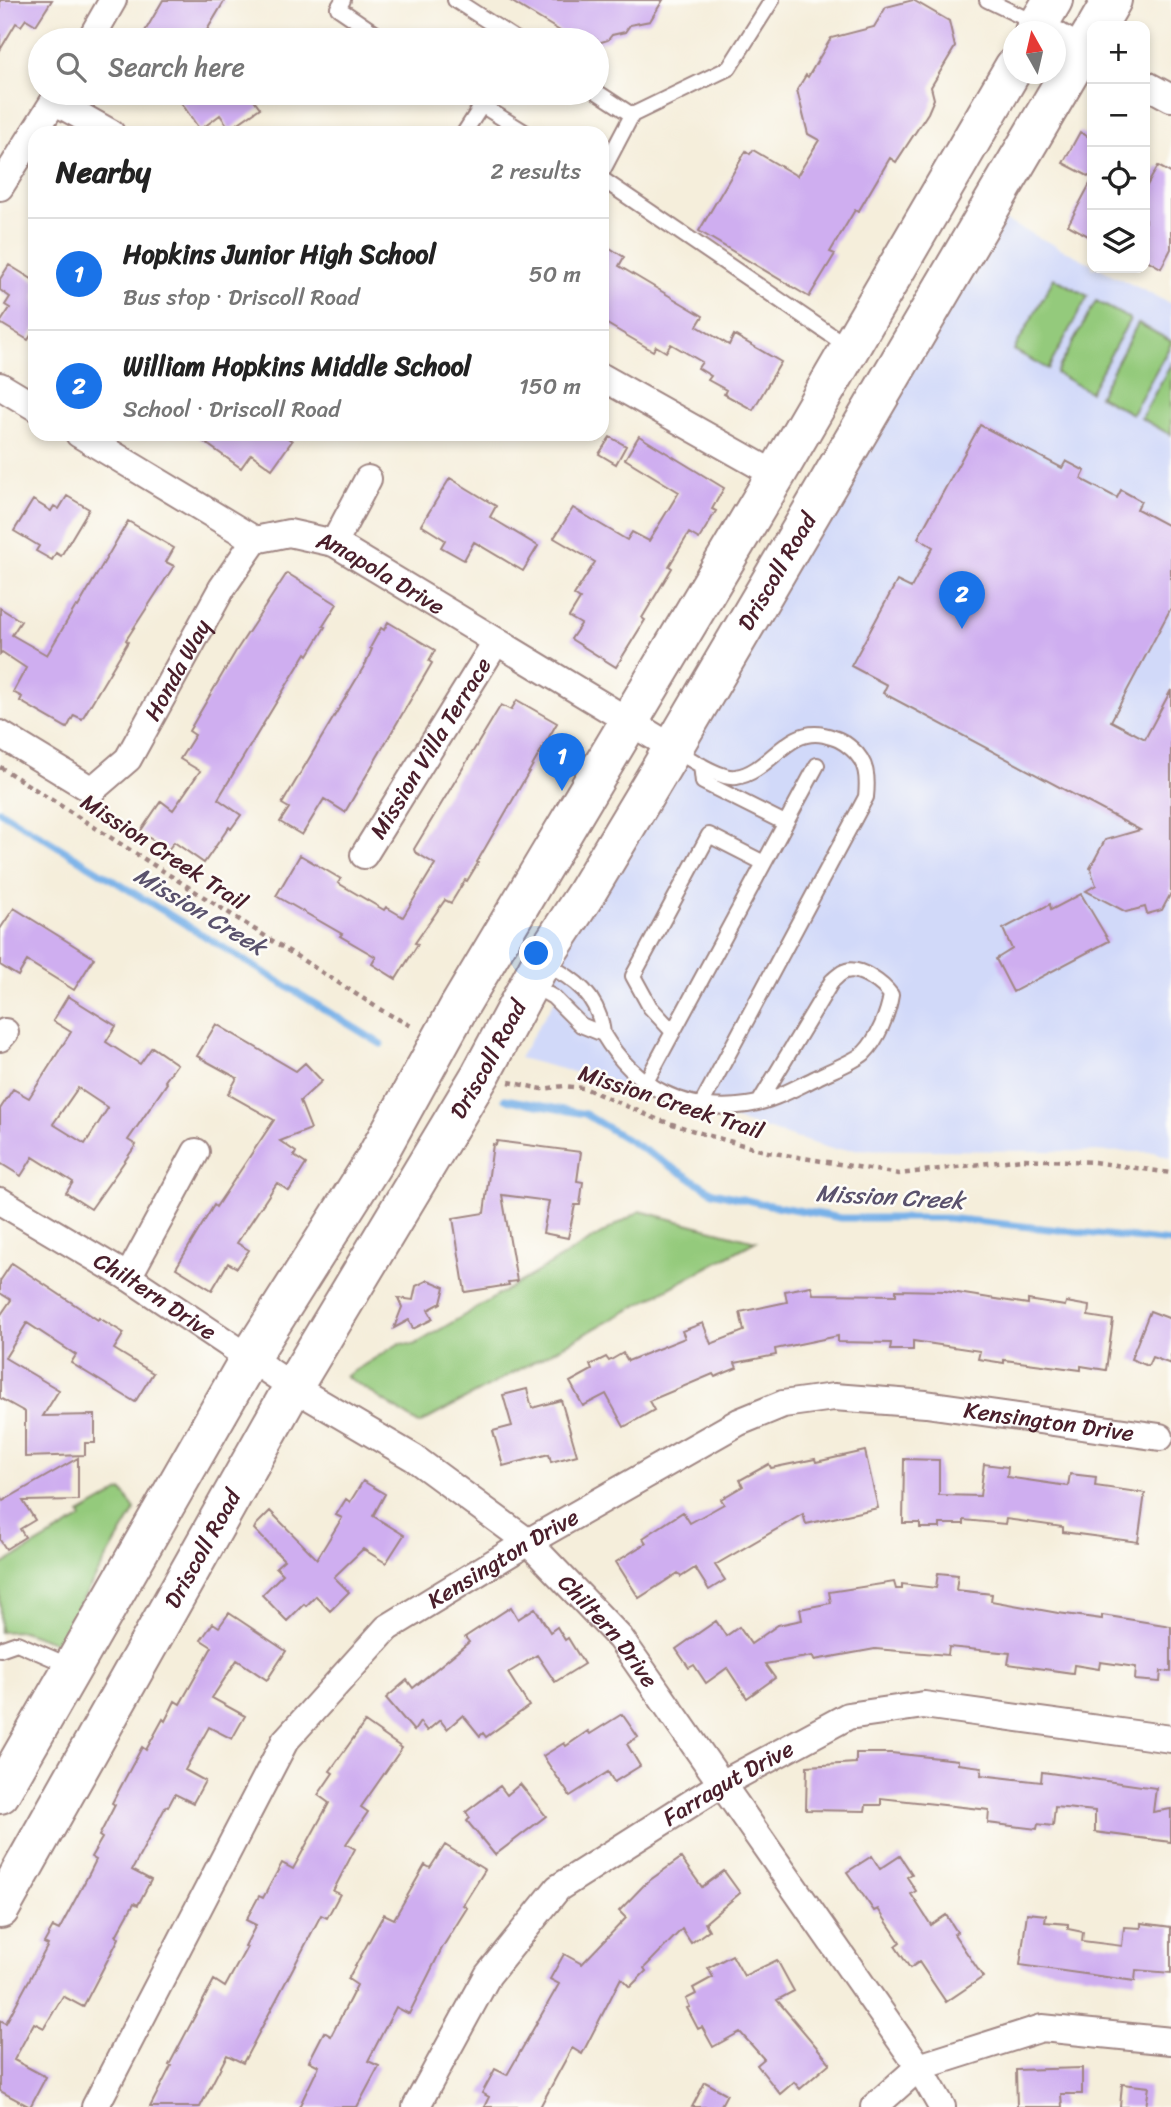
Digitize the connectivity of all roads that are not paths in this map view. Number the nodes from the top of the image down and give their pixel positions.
1 (113, 0) edge
2 (343, 0) edge
3 (455, 0) edge
4 (772, 0) edge
5 (988, 0) edge
6 (1112, 0) edge
7 (1039, 21) edge
8 (97, 28) edge
9 (367, 28) edge
10 (498, 28) edge
11 (1066, 32) edge
12 (1003, 84) edge
13 (1039, 84) edge
14 (1150, 87) edge
15 (1171, 98) edge
16 (609, 100) edge
17 (51, 105) edge
18 (68, 105) edge
19 (482, 106) joint
20 (632, 115) junction
21 (38, 126) edge
22 (100, 126) edge
23 (469, 126) edge
24 (515, 126) edge
25 (28, 142) edge
26 (609, 159) edge
27 (609, 184) edge
28 (0, 187) edge
29 (850, 348) junction
30 (609, 381) edge
31 (0, 386) edge
32 (28, 402) edge
33 (91, 441) edge
34 (776, 475) junction
35 (368, 479) dead end
36 (255, 540) junction
37 (334, 543) junction
38 (496, 642) junction
39 (628, 722) junction
40 (0, 734) edge
41 (687, 757) junction
42 (817, 765) dead end
43 (785, 823) junction
44 (364, 855) dead end
45 (764, 863) junction
46 (535, 973) junction
47 (673, 1032) junction
48 (603, 1034) junction
49 (646, 1082) junction
50 (760, 1101) junction
51 (701, 1105) junction
52 (196, 1152) dead end
53 (0, 1201) edge
54 (128, 1277) junction
55 (249, 1359) junction
56 (293, 1387) junction
57 (1160, 1437) dead end
58 (528, 1542) junction
59 (0, 1648) edge
60 (72, 1667) junction
61 (1171, 1739) edge
62 (720, 1785) junction
63 (0, 1794) edge
64 (0, 1909) edge
65 (1171, 2041) edge
66 (919, 2067) junction
67 (94, 2107) edge
68 (416, 2107) edge
69 (874, 2107) edge
70 (942, 2107) edge

1 - 8 street
2 - 9 lane
3 - 10 lane
4 - 20 lane
5 - 7 lane
6 - 11 street, Driscoll Road
12 - 29 street
13 - 41 street, Driscoll Road
14 - 15 street
16 - 20 lane
17 - 21 street
18 - 22 street
19 - 23 lane
19 - 24 lane
20 - 26 lane
25 - 28 street
27 - 29 lane
29 - 34 street
30 - 34 street
31 - 32 street
33 - 36 street
34 - 39 street
35 - 37 street
36 - 37 street, Amapola Drive
36 - 40 street, Honda Way
37 - 38 street, Amapola Drive
38 - 39 street, Amapola Drive
38 - 44 street, Mission Villa Terrace
39 - 41 street, Amapola Drive
39 - 55 street
41 - 43 lane
41 - 46 street, Driscoll Road
41 - 51 lane
42 - 43 lane
43 - 45 lane
45 - 47 lane
45 - 47 lane
46 - 48 lane
46 - 48 lane
46 - 56 street, Driscoll Road
47 - 49 lane
48 - 49 lane
49 - 51 lane
50 - 50 lane
50 - 51 lane
52 - 54 street
53 - 54 street, Chiltern Drive
54 - 55 street, Chiltern Drive
55 - 56 street, Chiltern Drive
55 - 60 street
56 - 58 street, Chiltern Drive
56 - 64 street, Driscoll Road
57 - 58 street, Kensington Drive
58 - 62 street, Chiltern Drive
58 - 67 street, Kensington Drive
59 - 60 lane
60 - 63 street
61 - 62 street, Farragut Drive
62 - 66 street, Chiltern Drive
62 - 68 street, Farragut Drive
65 - 66 street
66 - 69 street
66 - 70 street, Chiltern Drive

